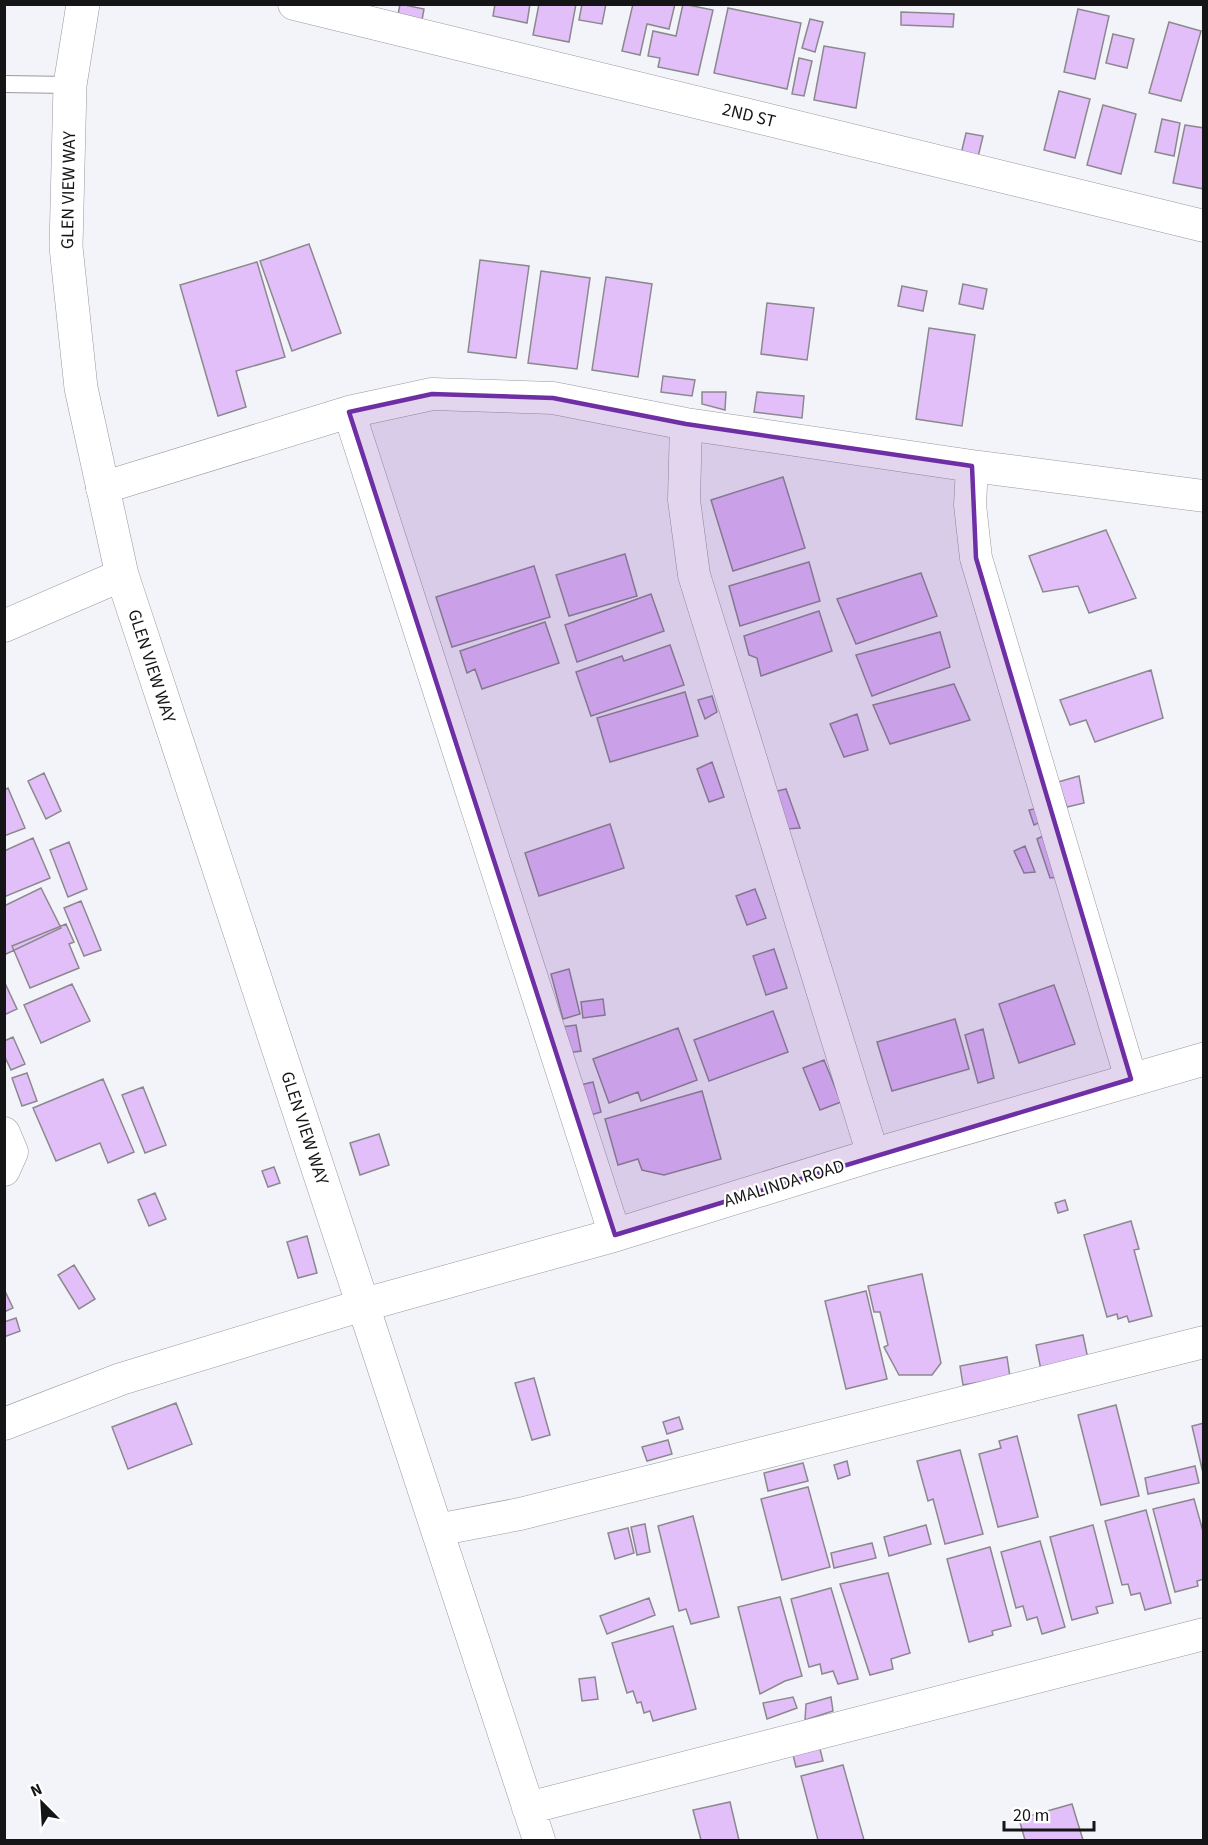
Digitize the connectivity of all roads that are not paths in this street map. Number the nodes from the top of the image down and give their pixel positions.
1 (83, 4) edge
2 (294, 4) edge
3 (4, 84) edge
4 (69, 85) junction
5 (1203, 226) edge
6 (349, 412) junction
7 (686, 424) junction
8 (972, 466) junction
9 (102, 488) junction
10 (1203, 496) edge
11 (122, 575) junction
12 (4, 626) edge
13 (1203, 1059) edge
14 (1131, 1079) junction
15 (4, 1133) edge
16 (873, 1155) junction
17 (4, 1170) edge
18 (615, 1235) junction
19 (363, 1305) junction
20 (1203, 1342) edge
21 (4, 1424) edge
22 (437, 1530) junction
23 (1203, 1634) edge
24 (528, 1808) junction
25 (539, 1840) edge

1 - 4 street, GLEN VIEW WAY
2 - 5 street, 2ND ST
3 - 4 lane
4 - 9 street, GLEN VIEW WAY
6 - 7 street
6 - 9 street
6 - 18 street
7 - 8 street
7 - 16 street
8 - 10 street
8 - 14 street
9 - 11 street, GLEN VIEW WAY
11 - 12 street
11 - 19 street, GLEN VIEW WAY
13 - 14 street, AMALINDA ROAD
14 - 16 street, AMALINDA ROAD
15 - 17 street
16 - 18 street, AMALINDA ROAD
18 - 19 street, AMALINDA ROAD
19 - 21 street
19 - 22 street
20 - 22 street
22 - 24 street
23 - 24 street
24 - 25 street

